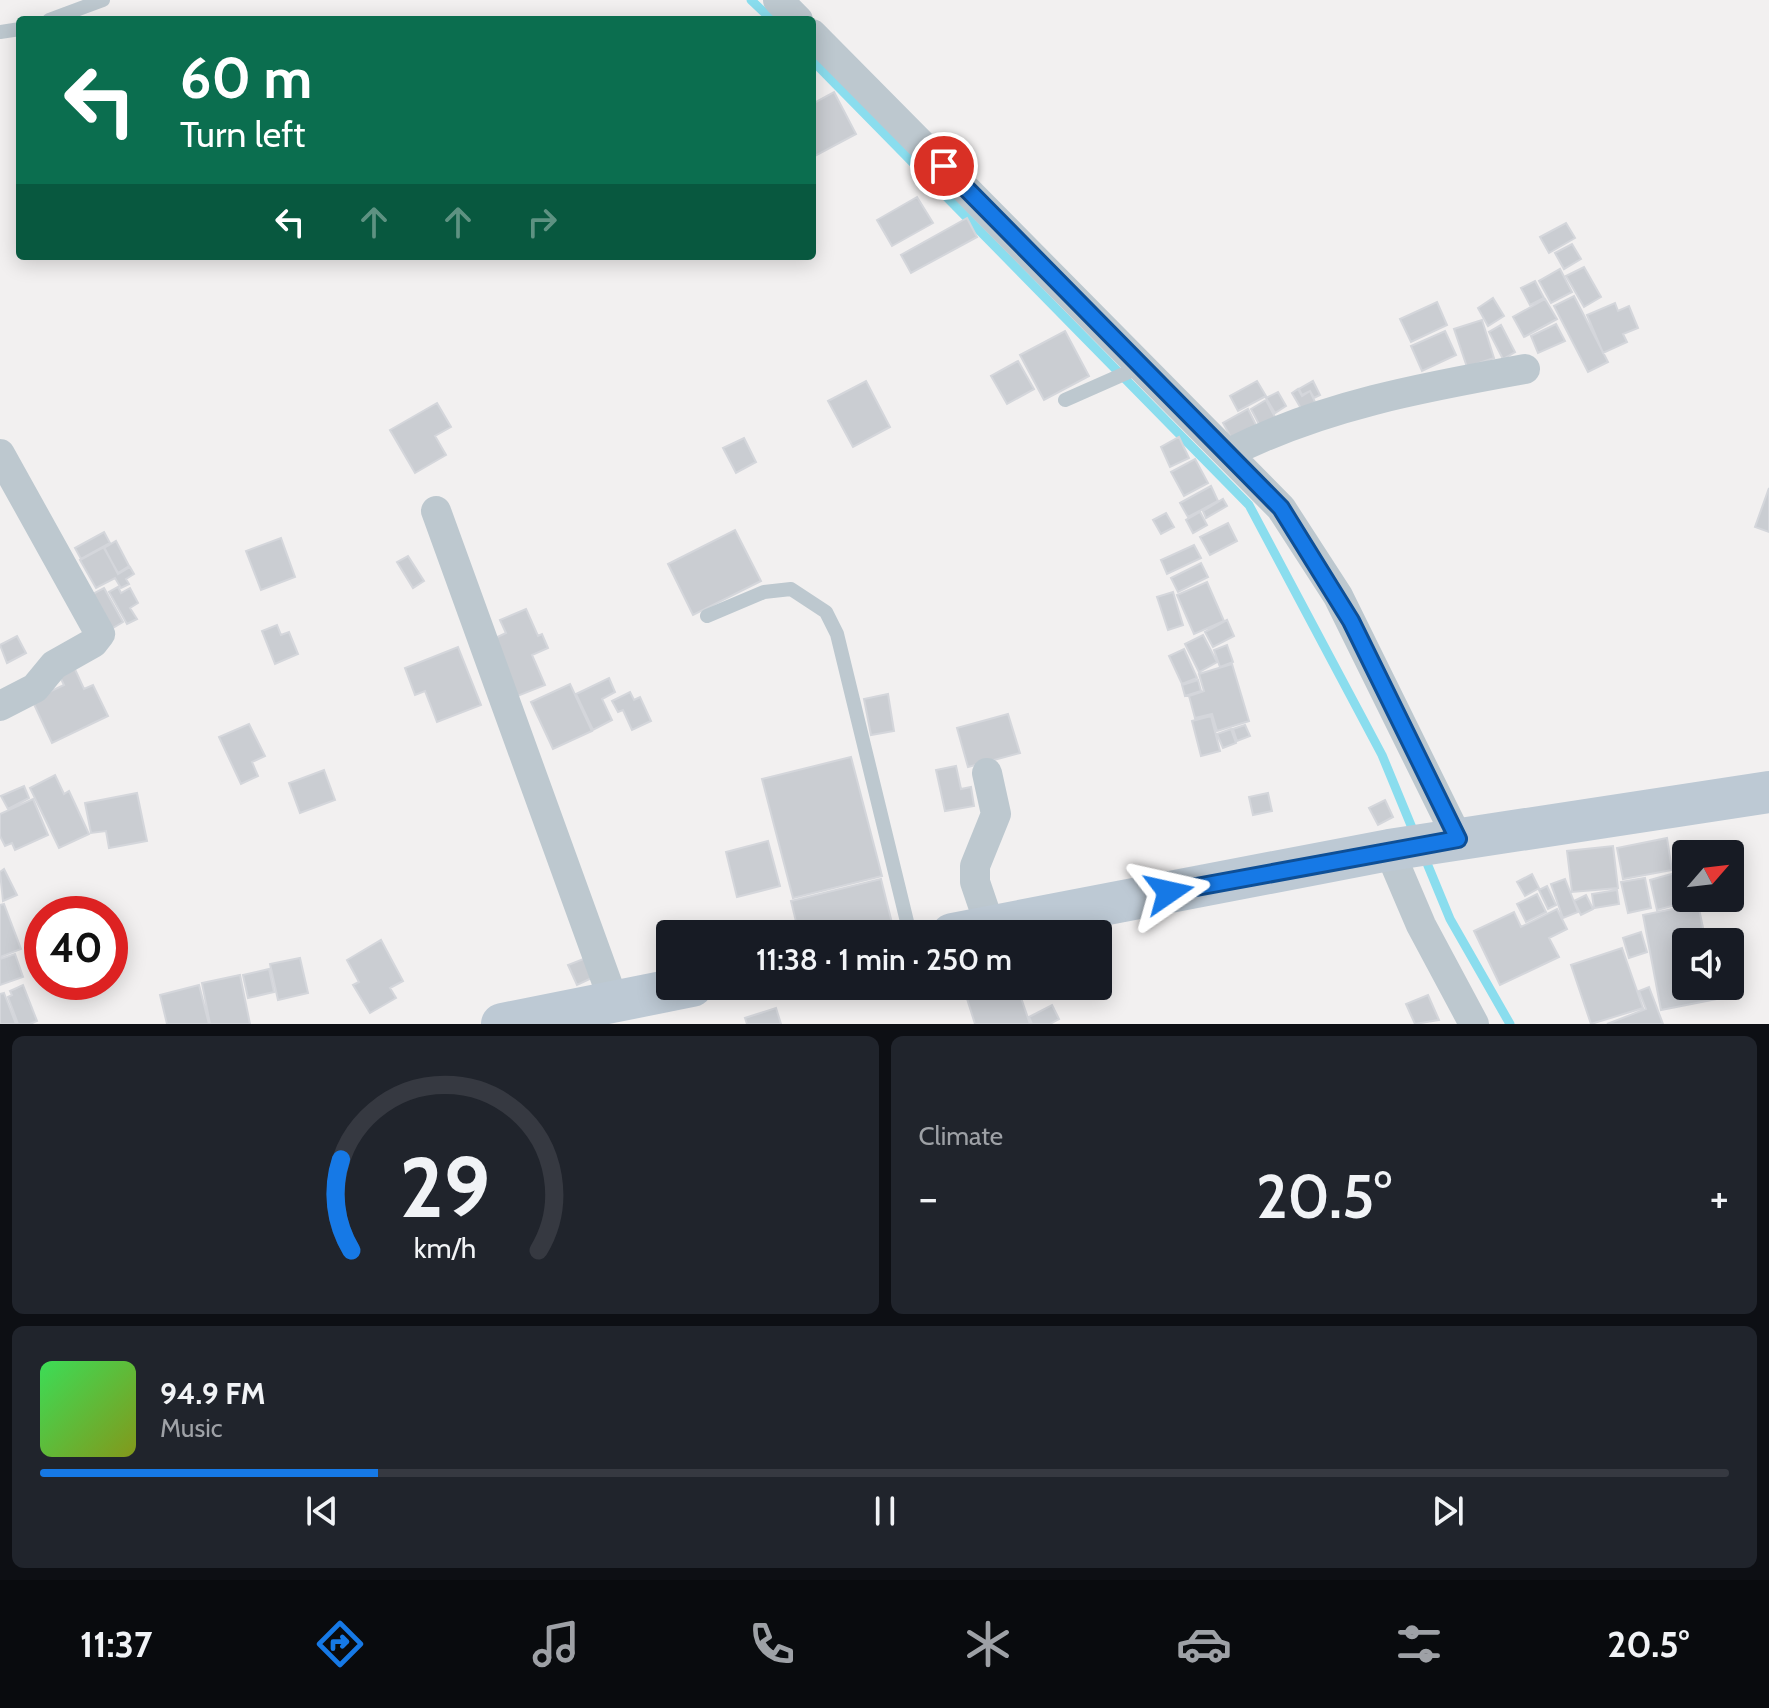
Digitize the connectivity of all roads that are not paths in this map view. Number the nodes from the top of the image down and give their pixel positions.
1 (103, 0) edge
2 (778, 0) edge
3 (60, 16) edge
4 (794, 16) edge
5 (816, 38) edge
6 (1142, 365) junction
7 (1525, 369) dead end
8 (1065, 400) dead end
9 (1229, 453) junction
10 (0, 454) edge
11 (436, 511) dead end
12 (707, 616) dead end
13 (0, 706) edge
14 (987, 773) dead end
15 (1769, 792) edge
16 (1458, 839) junction
17 (1389, 850) junction
18 (907, 920) edge
19 (972, 920) edge
20 (1023, 920) edge
21 (656, 993) edge
22 (614, 1002) junction
23 (502, 1024) edge
24 (1474, 1024) edge

1 - 3 lane
2 - 4 street
5 - 6 street
6 - 8 lane
6 - 9 street
7 - 9 street
9 - 16 street
10 - 13 street
11 - 22 street
12 - 18 lane
14 - 19 street
15 - 16 street
16 - 17 street
17 - 20 street
17 - 24 street
21 - 22 street
22 - 23 street

